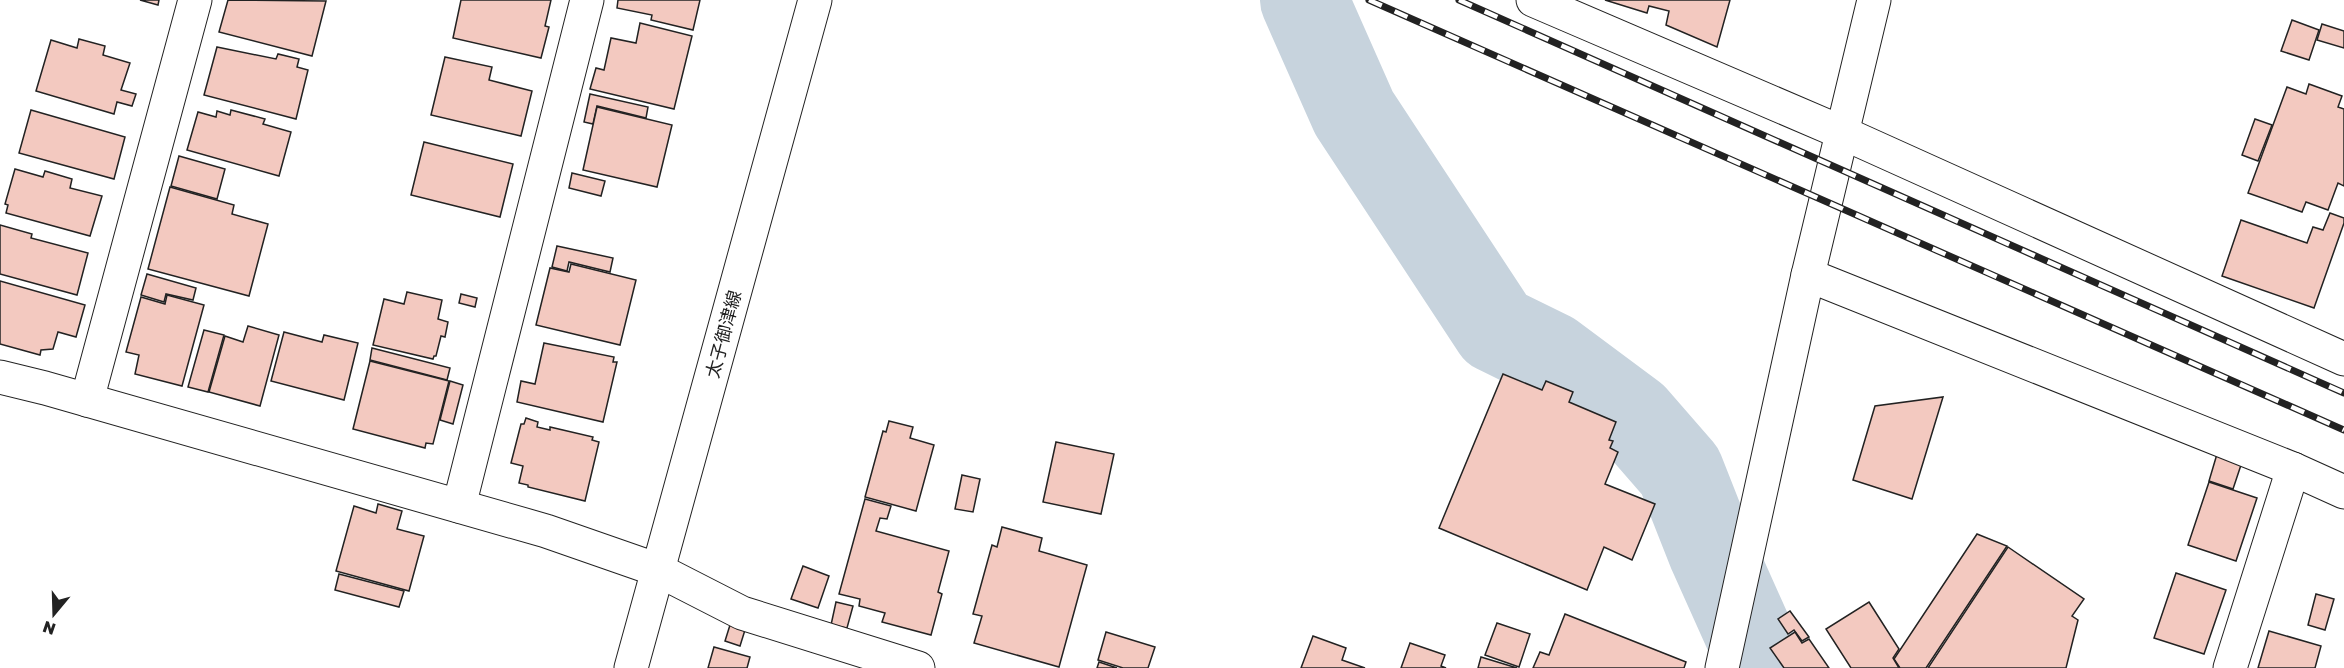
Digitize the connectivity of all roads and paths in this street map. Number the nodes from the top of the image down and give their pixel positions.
1 (195, 0) edge
2 (587, 0) edge
3 (815, 0) edge
4 (1533, 0) edge
5 (1874, 0) edge
6 (1843, 133) junction
7 (1808, 275) junction
8 (2344, 359) edge
9 (0, 377) edge
10 (87, 400) junction
11 (2293, 469) junction
12 (2344, 492) edge
13 (459, 506) junction
14 (658, 570) junction
15 (631, 668) edge
16 (918, 668) edge
17 (1722, 668) edge
18 (2230, 668) edge

1 - 10 street
2 - 13 street
3 - 14 street, 太子御津線
4 - 6 street
5 - 6 street
6 - 7 street
6 - 8 street
7 - 11 street
7 - 17 street
9 - 10 street
10 - 13 street
11 - 12 street
11 - 18 street
13 - 14 street
14 - 15 street, 太子御津線
14 - 16 street

